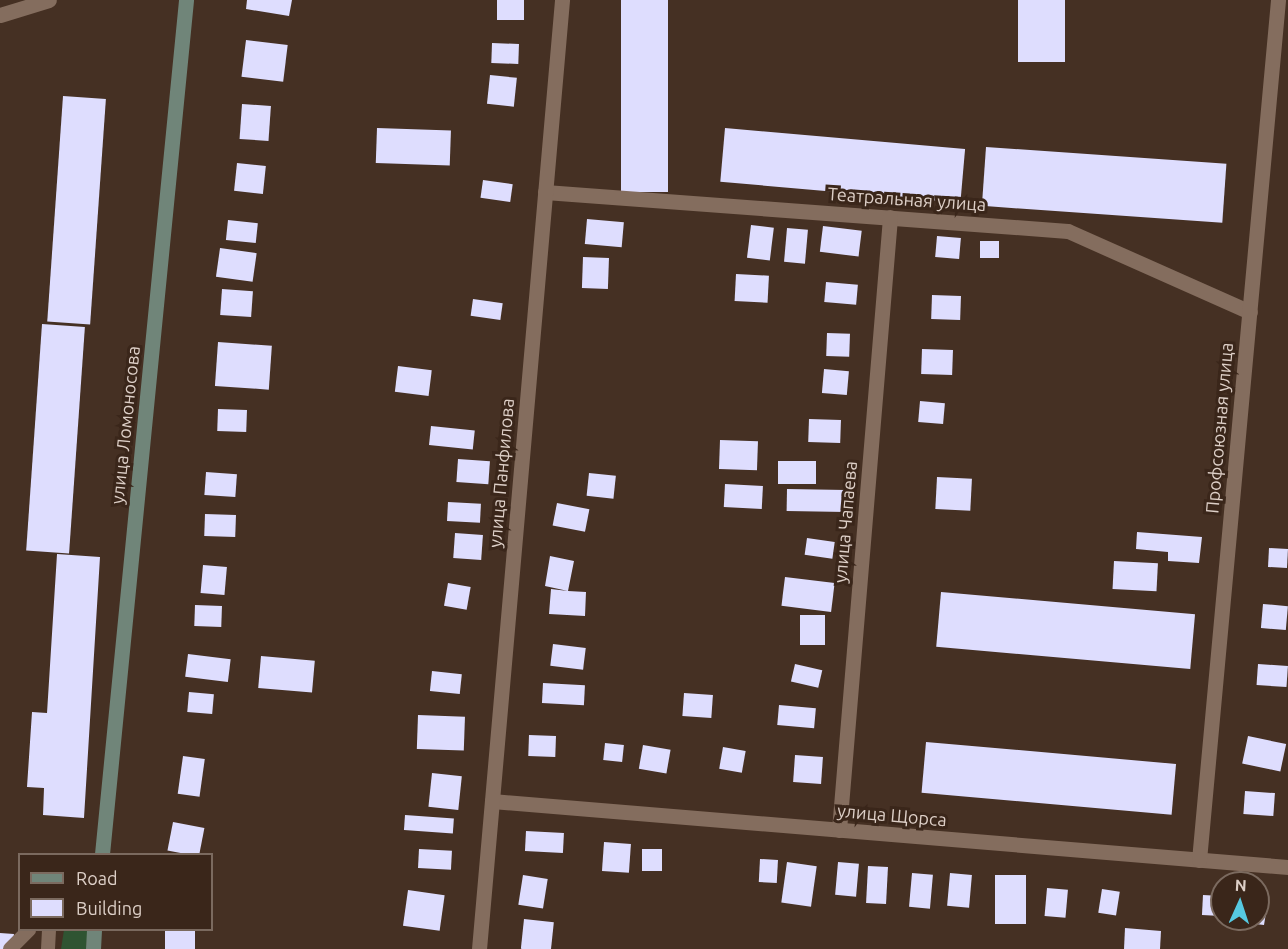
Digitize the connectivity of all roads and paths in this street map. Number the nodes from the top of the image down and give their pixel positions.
1 (49, 0) edge
2 (186, 0) edge
3 (562, 0) edge
4 (1278, 0) edge
5 (0, 15) edge
6 (546, 192) junction
7 (890, 217) junction
8 (1250, 312) junction
9 (492, 801) junction
10 (839, 830) junction
11 (101, 853) edge
12 (1199, 860) junction
13 (1288, 867) edge
14 (28, 931) edge
15 (50, 931) edge
16 (94, 931) edge
17 (10, 949) edge
18 (48, 949) edge
19 (93, 949) edge
20 (479, 949) edge

1 - 5 street
2 - 11 street, улица Ломоносова
3 - 6 street, улица Панфилова
4 - 8 street, Профсоюзная улица
6 - 7 street, Театральная улица
6 - 9 street, улица Панфилова
7 - 8 street, Театральная улица
7 - 10 street, улица Чапаева
8 - 12 street, Профсоюзная улица
9 - 10 street, улица Щорса
9 - 20 street, улица Панфилова
10 - 12 street, улица Щорса
12 - 13 street, улица Щорса
14 - 17 lane
15 - 18 lane
16 - 19 street

